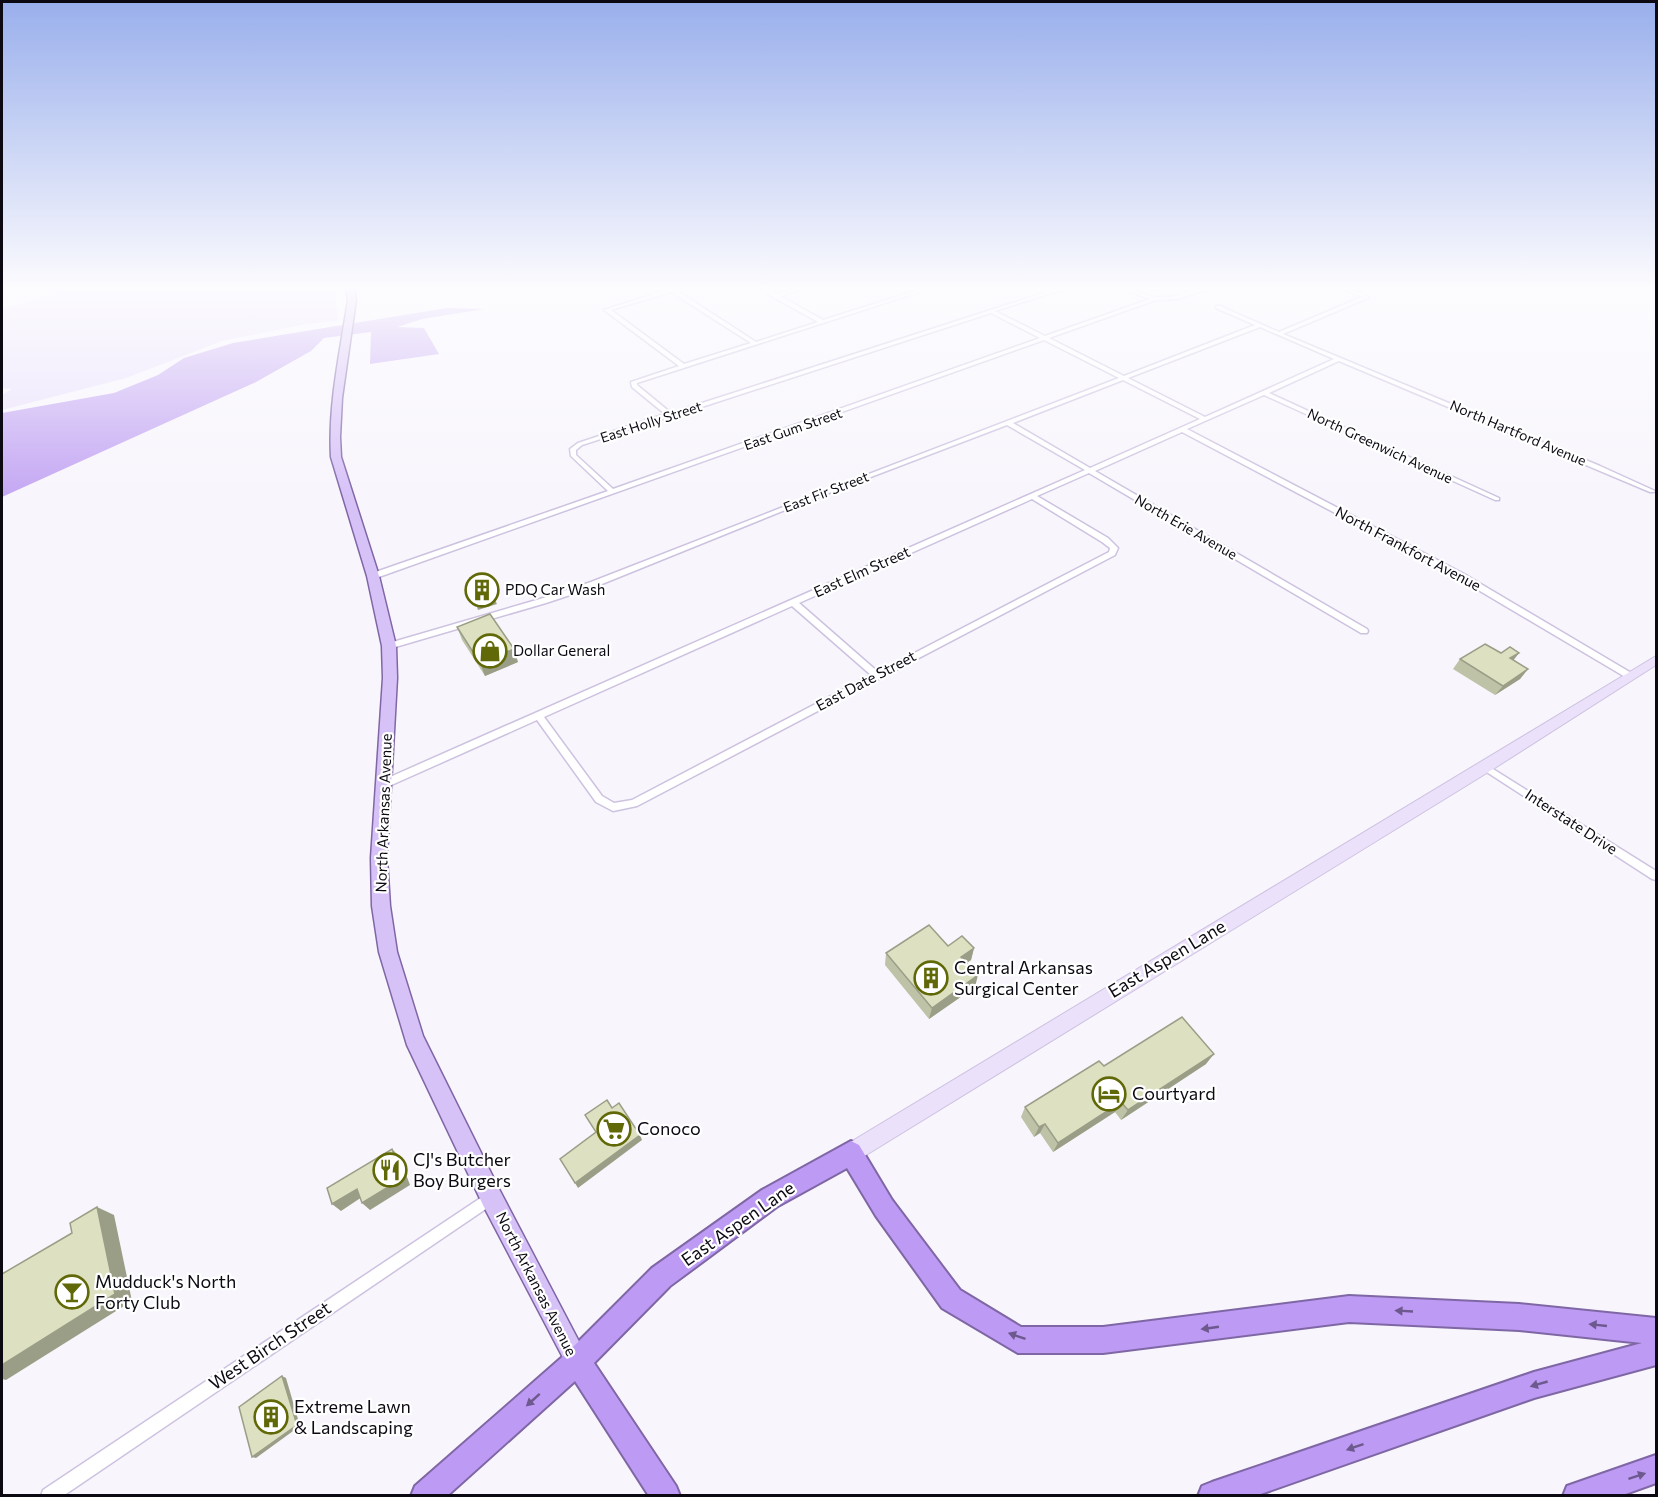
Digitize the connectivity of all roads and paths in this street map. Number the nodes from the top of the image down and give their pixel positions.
1 (344, 356) edge
2 (670, 356) edge
3 (712, 356) edge
4 (854, 356) edge
5 (999, 356) edge
6 (1080, 356) edge
7 (1181, 356) edge
8 (1332, 356) edge
9 (1340, 359) junction
10 (682, 365) junction
11 (1124, 378) junction
12 (1264, 393) junction
13 (671, 416) junction
14 (1204, 419) junction
15 (1009, 423) junction
16 (1182, 429) junction
17 (1091, 471) junction
18 (1652, 491) dead end
19 (613, 492) junction
20 (1034, 496) junction
21 (1497, 500) dead end
22 (373, 576) junction
23 (793, 602) junction
24 (1364, 631) dead end
25 (389, 646) junction
26 (1656, 660) edge
27 (876, 675) junction
28 (1630, 676) junction
29 (539, 716) junction
30 (1485, 767) junction
31 (384, 784) junction
32 (1656, 876) edge
33 (851, 1153) junction
34 (491, 1197) junction
35 (1656, 1331) edge
36 (1656, 1352) edge
37 (577, 1361) junction
38 (1656, 1469) edge
39 (49, 1496) edge
40 (425, 1496) edge
41 (666, 1496) edge
42 (1212, 1496) edge
43 (1577, 1496) edge

1 - 22 main road, North Arkansas Avenue
2 - 10 street
3 - 10 street
4 - 13 street, East Holly Street
5 - 19 street, East Gum Street
6 - 11 street
7 - 11 street, East Fir Street
8 - 9 street, North Hartford Avenue
9 - 12 street, East Elm Street
9 - 18 street, North Hartford Avenue
10 - 13 street
11 - 14 street
11 - 15 street, East Fir Street
12 - 14 street, East Elm Street
12 - 21 street, North Greenwich Avenue
13 - 19 street, East Holly Street
14 - 16 street, East Elm Street
15 - 17 street, North Erie Avenue
15 - 25 street, East Fir Street
16 - 17 street, East Elm Street
16 - 28 street, North Frankfort Avenue
17 - 20 street, East Elm Street
17 - 24 street, North Erie Avenue
19 - 22 street, East Gum Street
20 - 23 street, East Elm Street
20 - 27 street, East Date Street
22 - 25 main road, North Arkansas Avenue
23 - 27 street
23 - 29 street, East Elm Street
25 - 31 main road, North Arkansas Avenue
26 - 28 street, East Aspen Lane
27 - 29 street, East Date Street
28 - 30 street, East Aspen Lane
29 - 31 street, East Elm Street
30 - 32 street, Interstate Drive
30 - 33 street, East Aspen Lane
31 - 34 main road, North Arkansas Avenue
35 -> 33 highway
33 - 37 highway, East Aspen Lane
34 - 37 main road, North Arkansas Avenue
34 - 39 street, West Birch Street
36 -> 42 highway
37 -> 40 highway, East Aspen Lane
37 - 41 highway, North Arkansas Avenue
43 -> 38 highway

